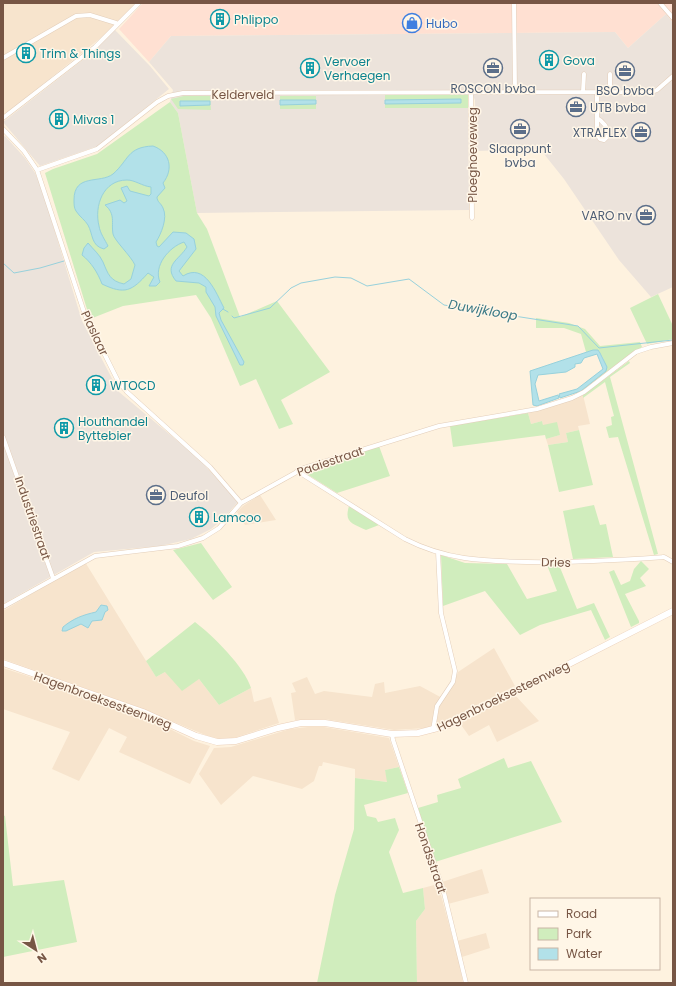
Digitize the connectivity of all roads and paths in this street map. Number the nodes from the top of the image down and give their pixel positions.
1 (139, 3) edge
2 (514, 3) edge
3 (660, 3) edge
4 (673, 18) edge
5 (117, 25) junction
6 (3, 58) edge
7 (584, 74) dead end
8 (610, 74) dead end
9 (673, 76) edge
10 (471, 92) junction
11 (515, 92) junction
12 (583, 92) junction
13 (597, 92) junction
14 (610, 92) junction
15 (3, 118) edge
16 (597, 118) junction
17 (3, 129) edge
18 (37, 170) junction
19 (472, 218) dead end
20 (673, 343) edge
21 (3, 437) edge
22 (298, 471) junction
23 (241, 503) junction
24 (438, 552) junction
25 (673, 562) edge
26 (53, 578) junction
27 (3, 607) edge
28 (673, 611) edge
29 (3, 663) edge
30 (433, 730) junction
31 (392, 734) junction
32 (466, 983) edge

1 - 5 street
2 - 11 street
3 - 4 street
5 - 6 street
5 - 15 street
7 - 12 street
8 - 14 street
9 - 14 street, Kelderveld
10 - 11 street, Kelderveld
10 - 18 street, Kelderveld
10 - 19 street, Ploeghoeveweg
11 - 12 street, Kelderveld
12 - 13 street, Kelderveld
13 - 14 street, Kelderveld
13 - 16 street
16 - 16 street
17 - 18 street, Plaslaar
18 - 23 street, Plaslaar
20 - 22 street, Paaiestraat
21 - 26 street, Industriestraat
22 - 23 street, Paaiestraat
22 - 24 street, Dries
23 - 26 street, Paaiestraat
24 - 25 street, Dries
24 - 30 street
26 - 27 street, Paaiestraat
28 - 30 street, Hagenbroeksesteenweg
29 - 31 street, Hagenbroeksesteenweg
30 - 31 street, Hagenbroeksesteenweg
31 - 32 street, Hondsstraat

